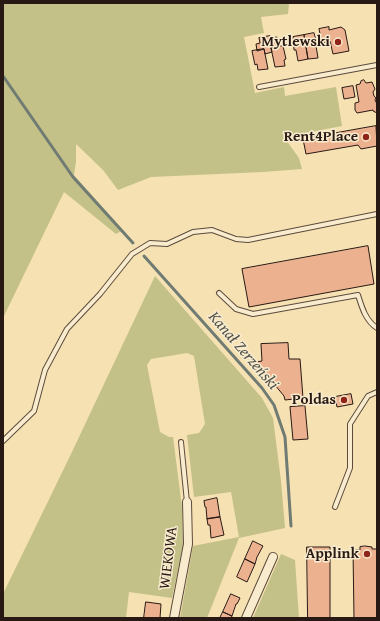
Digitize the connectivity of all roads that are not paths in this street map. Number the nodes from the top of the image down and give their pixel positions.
1 (377, 65) edge
2 (259, 87) dead end
3 (377, 214) edge
4 (219, 293) dead end
5 (377, 328) edge
6 (377, 392) edge
7 (3, 440) edge
8 (180, 442) dead end
9 (187, 502) joint
10 (335, 507) dead end
11 (273, 557) dead end
12 (174, 618) edge
13 (246, 618) edge

1 - 2 lane
3 - 7 lane
4 - 5 lane
6 - 10 lane
8 - 9 lane
9 - 12 street, WIEKOWA
11 - 13 street

